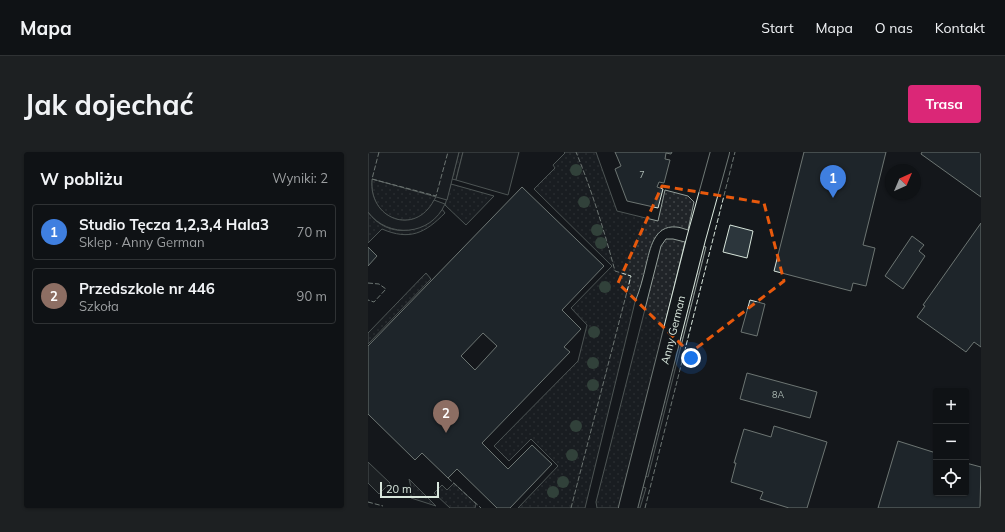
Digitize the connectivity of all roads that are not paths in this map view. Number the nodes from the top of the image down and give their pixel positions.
1 (720, 152) edge
2 (628, 508) edge

1 - 2 street, Anny German

